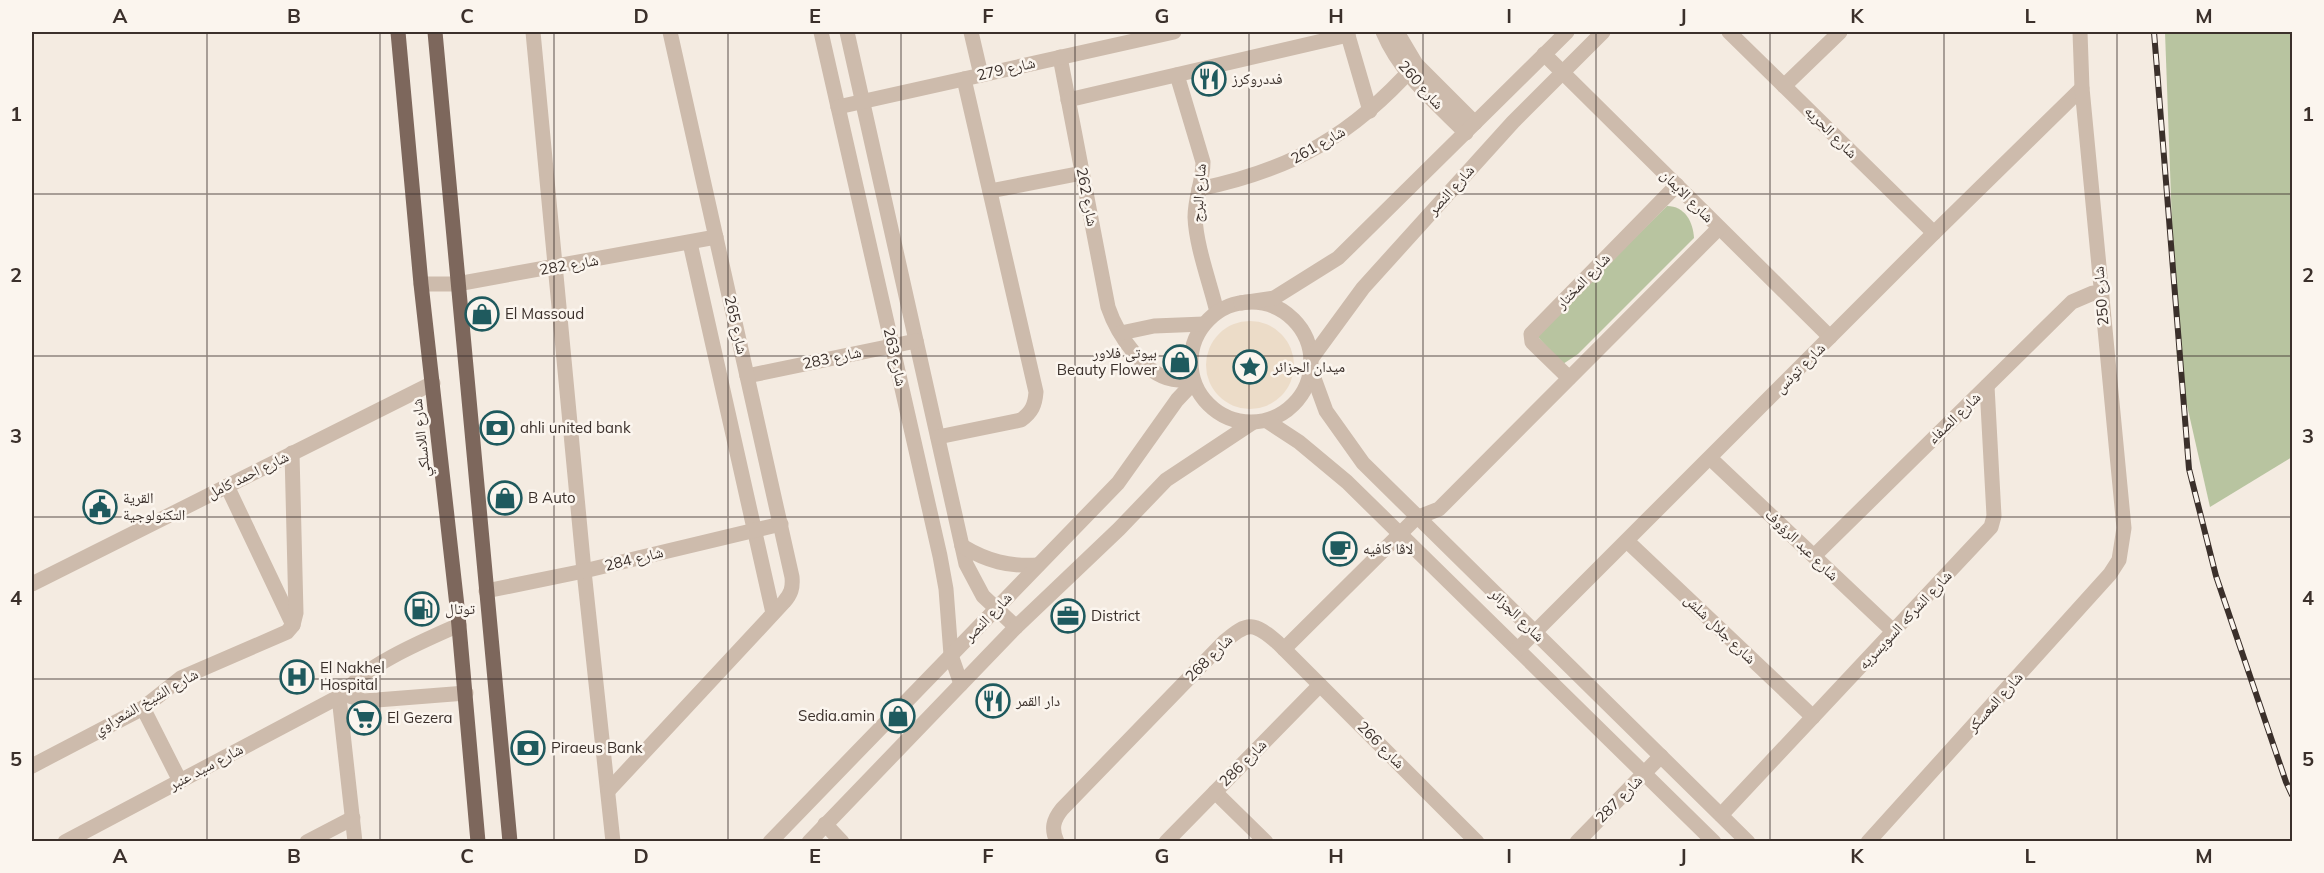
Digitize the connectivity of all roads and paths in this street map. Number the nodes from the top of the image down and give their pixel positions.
1 (398, 32) edge
2 (435, 32) edge
3 (533, 32) edge
4 (670, 32) edge
5 (821, 32) edge
6 (847, 32) edge
7 (971, 32) edge
8 (1174, 32) edge
9 (1383, 32) edge
10 (1397, 32) edge
11 (1567, 32) edge
12 (1603, 32) edge
13 (1729, 32) edge
14 (1840, 32) edge
15 (2080, 32) edge
16 (1347, 33) edge
17 (1544, 54) junction
18 (1059, 57) junction
19 (1412, 69) junction
20 (1564, 72) junction
21 (981, 75) junction
22 (1177, 75) junction
23 (964, 79) junction
24 (1784, 86) junction
25 (2082, 88) junction
26 (1068, 100) junction
27 (863, 102) junction
28 (838, 107) junction
29 (1370, 111) junction
30 (1470, 128) junction
31 (1082, 173) junction
32 (1677, 185) junction
33 (1199, 189) junction
34 (990, 191) junction
35 (1719, 228) junction
36 (1934, 233) junction
37 (716, 237) junction
38 (690, 243) junction
39 (555, 267) junction
40 (421, 284) junction
41 (458, 284) junction
42 (2101, 296) junction
43 (1241, 303) junction
44 (1217, 312) junction
45 (1204, 324) junction
46 (1121, 333) junction
47 (1830, 338) junction
48 (916, 341) junction
49 (892, 346) junction
50 (1311, 365) junction
51 (747, 376) junction
52 (1569, 378) junction
53 (1193, 381) junction
54 (434, 383) junction
55 (1987, 386) junction
56 (1259, 422) junction
57 (938, 437) junction
58 (292, 453) junction
59 (1710, 458) junction
60 (227, 486) junction
61 (1416, 518) junction
62 (780, 524) junction
63 (754, 530) junction
64 (1401, 534) junction
65 (1627, 541) junction
66 (962, 546) junction
67 (1814, 556) junction
68 (2119, 560) joint
69 (1038, 565) junction
70 (584, 571) junction
71 (32, 584) edge
72 (486, 591) junction
73 (996, 609) junction
74 (773, 613) junction
75 (293, 625) junction
76 (459, 625) junction
77 (1016, 627) junction
78 (1535, 632) junction
79 (1894, 632) junction
80 (1284, 649) junction
81 (1518, 650) junction
82 (951, 656) junction
83 (961, 684) junction
84 (1320, 685) junction
85 (466, 693) junction
86 (343, 695) junction
87 (143, 708) junction
88 (1813, 717) junction
89 (1661, 756) junction
90 (33, 761) edge
91 (1643, 774) junction
92 (180, 781) junction
93 (608, 791) junction
94 (1215, 792) junction
95 (1721, 815) junction
96 (353, 818) junction
97 (825, 824) junction
98 (810, 841) edge
99 (65, 842) edge
100 (307, 842) edge
101 (356, 842) edge
102 (478, 842) edge
103 (510, 842) edge
104 (614, 842) edge
105 (770, 842) edge
106 (843, 842) edge
107 (1057, 842) edge
108 (1166, 842) edge
109 (1266, 842) edge
110 (1477, 842) edge
111 (1577, 842) edge
112 (1714, 842) edge
113 (1748, 842) edge
114 (1868, 842) edge

1 - 40 main road, شارع اللاسلكي
2 - 41 main road
3 - 39 street
4 - 37 street, شارع 265
5 - 28 street, شارع 263
6 - 27 street, شارع 263
7 - 21 street
8 - 18 street, شارع 279
9 - 19 street, شارع 260
10 - 19 street, شارع 260
11 - 17 street, شارع النصر
12 - 20 street, شارع النصر
13 - 24 street, شارع الحريه
14 - 24 street
15 - 25 street, شارع 250
16 - 22 street
16 - 29 street
17 - 20 street, شارع الايمان
17 - 30 street, شارع النصر
18 - 21 street, شارع 279
18 - 26 street, شارع 262
19 - 29 street, شارع 261
19 - 30 street, شارع 260
20 - 32 street, شارع الايمان
20 - 50 street, شارع النصر
21 - 23 street, شارع 279
22 - 26 street
22 - 33 street, شارع البرج
23 - 27 street, شارع 279
23 - 34 street
24 - 36 street, شارع الحريه
25 - 36 street, شارع تونس
25 - 42 street, شارع 250
26 - 31 street, شارع 262
27 - 28 street, شارع 279
27 - 48 street, شارع 263
28 - 49 street, شارع 263
29 - 33 street, شارع 261
30 - 43 street, شارع النصر
31 - 34 street
31 - 46 street, شارع 262
32 - 35 street, شارع الايمان
32 - 52 street, شارع المختار
33 - 44 street, شارع البرج
34 - 57 street
35 - 47 street, شارع الايمان
35 - 52 street
36 - 47 street, شارع تونس
37 - 38 street, شارع 282
37 - 51 street, شارع 265
38 - 39 street, شارع 282
38 - 63 street, شارع 265
39 - 41 street, شارع 282
39 - 70 street
40 - 41 street, شارع 282
40 - 54 main road, شارع اللاسلكي
41 - 72 main road
42 - 55 street, شارع الصفاء
42 - 68 street, شارع 250
43 - 44 street
43 - 50 street
44 - 45 street
45 - 46 street
45 - 53 street
46 - 53 street, شارع 262
47 - 59 street, شارع تونس
48 - 49 street, شارع 283
48 - 57 street, شارع 263
49 - 51 street, شارع 283
49 - 82 street, شارع 263
50 - 56 street
50 - 61 street, شارع الجزائر
51 - 62 street, شارع 265
52 - 61 street
53 - 56 street
53 - 69 street, شارع النصر
54 - 58 street, شارع احمد كامل
54 - 76 main road, شارع اللاسلكي
55 - 67 street, شارع الصفاء
55 - 79 street, شارع الشركه السويسريه
56 - 64 street, شارع الجزائر
56 - 77 street, شارع النصر
57 - 66 street, شارع 263
58 - 60 street, شارع احمد كامل
58 - 75 street
59 - 65 street, شارع تونس
59 - 67 street, شارع عبد الرؤوف
60 - 71 street, شارع احمد كامل
60 - 75 street
61 - 64 street
61 - 78 street, شارع الجزائر
62 - 63 street, شارع 284
62 - 74 street, شارع 265
63 - 70 street, شارع 284
63 - 74 street, شارع 265
64 - 80 street
64 - 81 street, شارع الجزائر
65 - 78 street, شارع تونس
65 - 88 street, شارع جلال شلش
66 - 69 street
66 - 73 street, شارع 263
67 - 79 street, شارع عبد الرؤوف
68 - 114 street, شارع المعسكر
69 - 73 street, شارع النصر
70 - 72 street, شارع 284
70 - 93 street
72 - 103 main road
73 - 77 street, شارع 263
73 - 82 street, شارع النصر
74 - 93 street, شارع 265
75 - 87 street, شارع الشيخ الشعراوي
76 - 85 main road, شارع اللاسلكي
76 - 86 street, شارع سيد عنبر
77 - 83 street, شارع النصر
78 - 81 street, شارع تونس
78 - 89 street, شارع الجزائر
79 - 88 street, شارع الشركه السويسريه
80 - 84 street, شارع 266
80 - 107 street, شارع 268
81 - 91 street, شارع الجزائر
82 - 83 street, شارع 263
82 - 105 street, شارع النصر
83 - 97 street, شارع النصر
84 - 94 street, شارع 286
84 - 110 street, شارع 266
85 - 86 street
85 - 102 main road, شارع اللاسلكي
86 - 92 street, شارع سيد عنبر
86 - 96 street
87 - 90 street, شارع الشيخ الشعراوي
87 - 92 street
88 - 95 street, شارع الشركه السويسريه
89 - 91 street, شارع 287
89 - 95 street, شارع الجزائر
91 - 111 street, شارع 287
91 - 112 street, شارع الجزائر
92 - 99 street, شارع سيد عنبر
93 - 104 street
94 - 108 street, شارع 286
94 - 109 street
95 - 113 street, شارع الجزائر
96 - 100 street
96 - 101 street
97 - 98 street, شارع النصر
97 - 106 street

